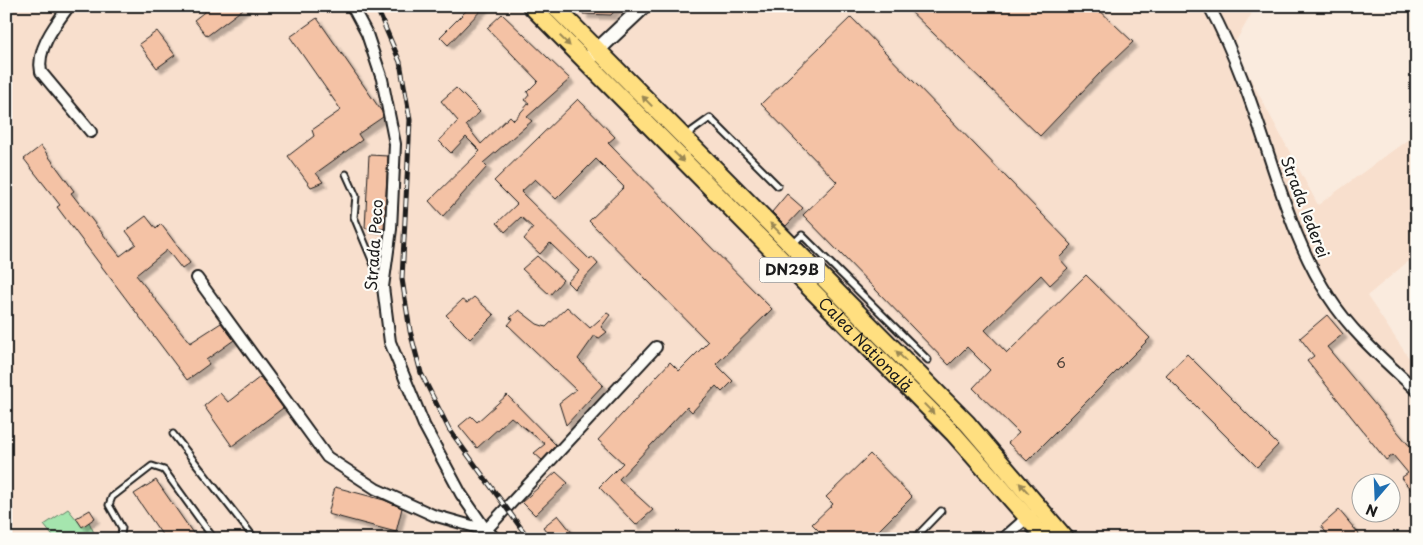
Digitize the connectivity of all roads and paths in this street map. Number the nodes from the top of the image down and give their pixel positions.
1 (68, 6) edge
2 (352, 6) edge
3 (531, 6) edge
4 (554, 6) edge
5 (1209, 6) edge
6 (640, 8) edge
7 (592, 56) junction
8 (91, 132) dead end
9 (682, 137) junction
10 (346, 174) dead end
11 (778, 186) dead end
12 (793, 246) junction
13 (198, 278) dead end
14 (383, 287) junction
15 (656, 347) dead end
16 (928, 360) dead end
17 (1417, 391) edge
18 (173, 434) dead end
19 (941, 511) dead end
20 (1034, 511) junction
21 (486, 530) junction
22 (116, 539) edge
23 (214, 539) edge
24 (255, 539) edge
25 (496, 539) edge
26 (914, 539) edge
27 (1003, 539) edge
28 (1046, 539) edge
29 (1066, 539) edge

1 - 8 street
2 - 14 street, Strada Peco
3 -> 7 main road, Calea Națională / DN29B
4 - 7 main road, Calea Națională / DN29B
5 - 17 street, Strada Iederei
6 - 7 street
9 -> 7 main road, Calea Națională / DN29B
7 -> 20 main road, Calea Națională / DN29B
9 - 11 lane
12 -> 9 main road, Calea Națională / DN29B
10 - 14 lane
12 - 16 lane
20 -> 12 main road, Calea Națională / DN29B
13 - 21 street, Strada Peco
14 - 21 street, Strada Peco
15 - 21 street
18 - 24 lane
19 - 26 lane
20 - 27 street
20 - 28 main road, Calea Națională / DN29B
20 - 29 main road, Calea Națională / DN29B
21 - 25 street, Strada Peco
22 - 23 lane

